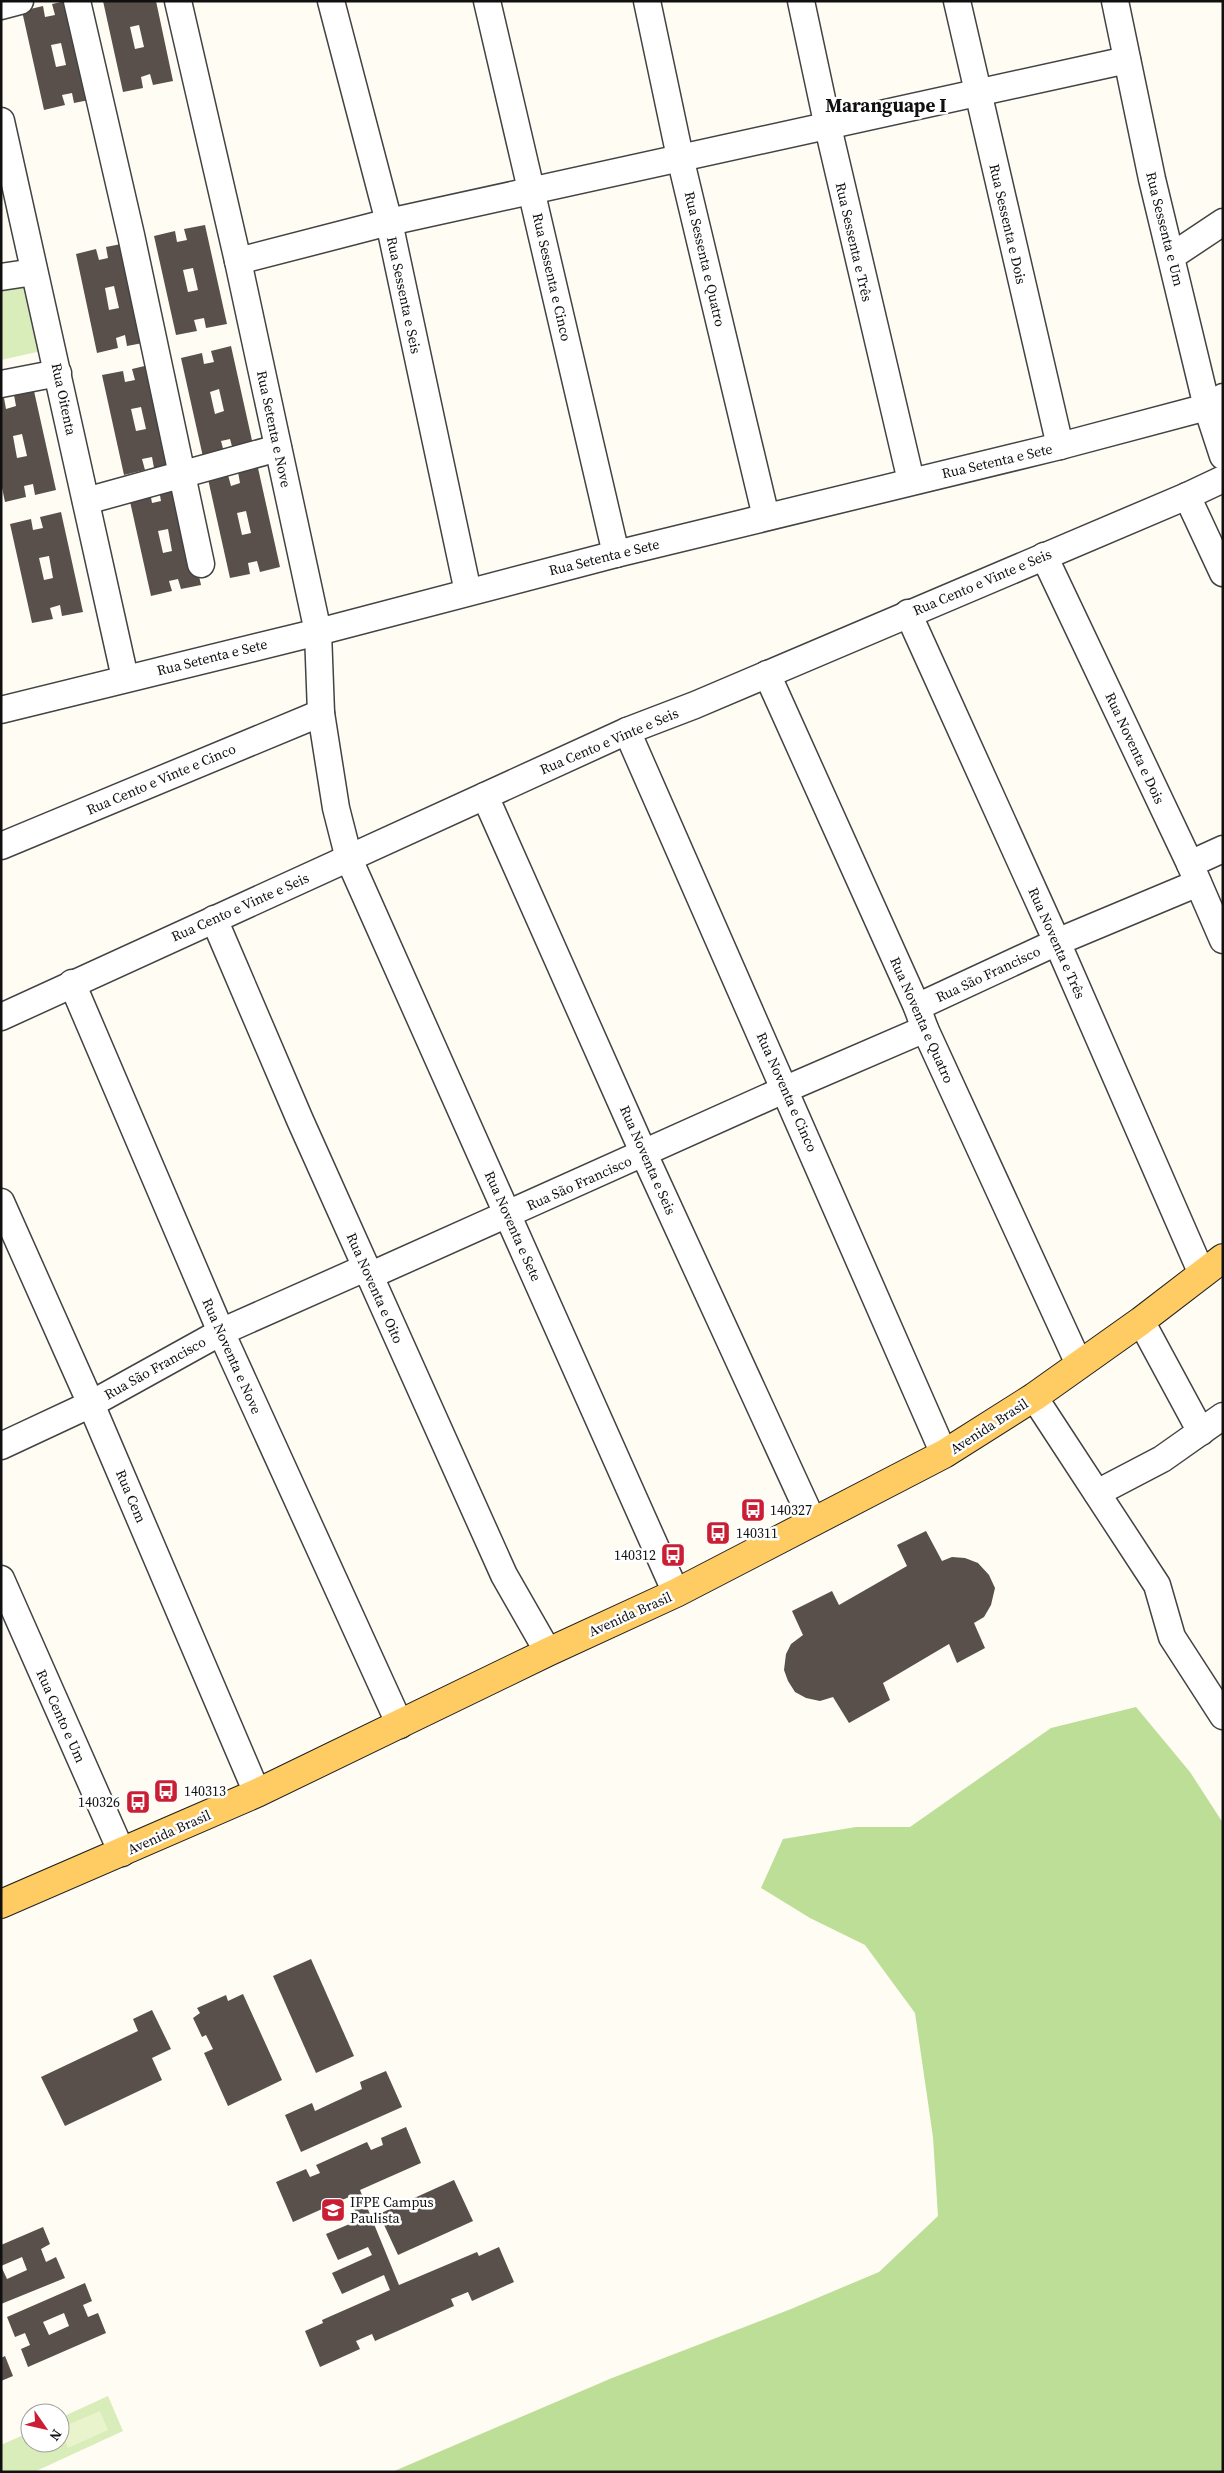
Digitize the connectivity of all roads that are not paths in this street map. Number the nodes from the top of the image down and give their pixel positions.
1 (20, 1) edge
2 (77, 1) edge
3 (178, 1) edge
4 (332, 1) edge
5 (487, 1) edge
6 (647, 1) edge
7 (801, 1) edge
8 (958, 1) edge
9 (1115, 1) edge
10 (1, 6) edge
11 (1128, 60) junction
12 (977, 93) junction
13 (2, 124) edge
14 (828, 127) junction
15 (680, 157) junction
16 (532, 190) junction
17 (389, 222) junction
18 (1223, 222) edge
19 (1172, 256) junction
20 (238, 261) junction
21 (34, 272) junction
22 (1, 277) edge
23 (58, 373) junction
24 (1, 384) edge
25 (1215, 402) edge
26 (1060, 446) junction
27 (278, 448) junction
28 (1223, 456) edge
29 (181, 475) junction
30 (1223, 479) edge
31 (911, 481) junction
32 (1187, 496) junction
33 (86, 501) junction
34 (766, 517) junction
35 (616, 554) junction
36 (1044, 556) junction
37 (202, 564) dead end
38 (1223, 574) edge
39 (468, 592) junction
40 (908, 613) junction
41 (318, 632) junction
42 (767, 674) junction
43 (125, 678) junction
44 (1, 710) edge
45 (321, 713) junction
46 (627, 731) junction
47 (485, 796) junction
48 (1, 846) edge
49 (1223, 849) edge
50 (349, 859) junction
51 (1194, 873) junction
52 (214, 919) junction
53 (1223, 940) edge
54 (1057, 942) junction
55 (72, 983) junction
56 (1, 1017) edge
57 (921, 1018) junction
58 (786, 1089) junction
59 (644, 1154) junction
60 (1, 1202) edge
61 (508, 1215) junction
62 (1212, 1266) edge
63 (367, 1272) junction
64 (1141, 1321) junction
65 (221, 1332) junction
66 (1079, 1364) junction
67 (1034, 1397) junction
68 (91, 1404) junction
69 (1223, 1416) edge
70 (1201, 1432) junction
71 (1, 1446) edge
72 (944, 1454) junction
73 (1097, 1493) junction
74 (813, 1522) junction
75 (1, 1579) edge
76 (676, 1594) junction
77 (548, 1652) junction
78 (1223, 1716) edge
79 (400, 1725) junction
80 (257, 1793) junction
81 (122, 1853) junction
82 (1, 1904) edge

1 - 10 street
2 - 29 street
3 - 20 street, Rua Setenta e Nove
4 - 17 street, Rua Sessenta e Seis
5 - 16 street, Rua Sessenta e Cinco
6 - 15 street, Rua Sessenta e Quatro
7 - 14 street, Rua Sessenta e Três
8 - 12 street, Rua Sessenta e Dois
9 - 11 street, Rua Sessenta e Um
11 - 12 street
11 - 19 street, Rua Sessenta e Um
12 - 14 street
12 - 26 street, Rua Sessenta e Dois
13 - 21 street, Rua Oitenta
14 - 15 street
14 - 31 street, Rua Sessenta e Três
15 - 16 street
15 - 34 street, Rua Sessenta e Quatro
16 - 17 street
16 - 35 street, Rua Sessenta e Cinco
17 - 20 street
17 - 39 street, Rua Sessenta e Seis
18 - 19 street
19 - 25 street, Rua Sessenta e Um
20 - 27 street, Rua Setenta e Nove
21 - 22 street
21 - 23 street, Rua Oitenta
23 - 24 street
23 - 33 street, Rua Oitenta
25 - 26 street, Rua Setenta e Sete
25 - 28 street, Rua Sessenta e Um
26 - 31 street, Rua Setenta e Sete
27 - 29 street
27 - 41 street, Rua Setenta e Nove
29 - 33 street
29 - 37 street
30 - 32 street, Rua Cento e Vinte e Seis
31 - 34 street, Rua Setenta e Sete
32 - 36 street, Rua Cento e Vinte e Seis
32 - 38 street
33 - 43 street, Rua Oitenta
34 - 35 street, Rua Setenta e Sete
35 - 39 street, Rua Setenta e Sete
36 - 40 street, Rua Cento e Vinte e Seis
36 - 51 street, Rua Noventa e Dois
39 - 41 street, Rua Setenta e Sete
40 - 42 street, Rua Cento e Vinte e Seis
40 - 54 street, Rua Noventa e Três
41 - 43 street, Rua Setenta e Sete
41 - 45 street, Rua Setenta e Nove
42 - 46 street, Rua Cento e Vinte e Seis
42 - 57 street, Rua Noventa e Quatro
43 - 44 street, Rua Setenta e Sete
45 - 48 street, Rua Cento e Vinte e Cinco
45 - 50 street, Rua Setenta e Nove
46 - 47 street, Rua Cento e Vinte e Seis
46 - 58 street, Rua Noventa e Cinco
47 - 50 street, Rua Cento e Vinte e Seis
47 - 59 street, Rua Noventa e Seis
49 - 51 street, Rua São Francisco
50 - 52 street, Rua Cento e Vinte e Seis
50 - 61 street, Rua Noventa e Sete
51 - 53 street, Rua Noventa e Dois
51 - 54 street, Rua São Francisco
52 - 55 street, Rua Cento e Vinte e Seis
52 - 63 street, Rua Noventa e Oito
54 - 57 street, Rua São Francisco
54 - 62 street, Rua Noventa e Três
55 - 56 street, Rua Cento e Vinte e Seis
55 - 65 street, Rua Noventa e Nove
57 - 58 street, Rua São Francisco
57 - 66 street, Rua Noventa e Quatro
58 - 59 street, Rua São Francisco
58 - 72 street, Rua Noventa e Cinco
59 - 61 street, Rua São Francisco
59 - 74 street, Rua Noventa e Seis
60 - 68 street, Rua Cem
61 - 63 street, Rua São Francisco
61 - 76 street, Rua Noventa e Sete
62 - 64 main road, Avenida Brasil
63 - 65 street, Rua São Francisco
63 - 77 street, Rua Noventa e Oito
64 - 66 main road, Avenida Brasil
64 - 70 street
65 - 68 street, Rua São Francisco
65 - 79 street, Rua Noventa e Nove
66 - 67 main road, Avenida Brasil
67 - 72 main road, Avenida Brasil
67 - 73 street
68 - 71 street, Rua São Francisco
68 - 80 street, Rua Cem
69 - 70 street
70 - 73 street
72 - 74 main road, Avenida Brasil
73 - 78 street
74 - 76 main road, Avenida Brasil
75 - 81 street, Rua Cento e Um
76 - 77 main road, Avenida Brasil
77 - 79 main road, Avenida Brasil
79 - 80 main road, Avenida Brasil
80 - 81 main road, Avenida Brasil
81 - 82 main road, Avenida Brasil

